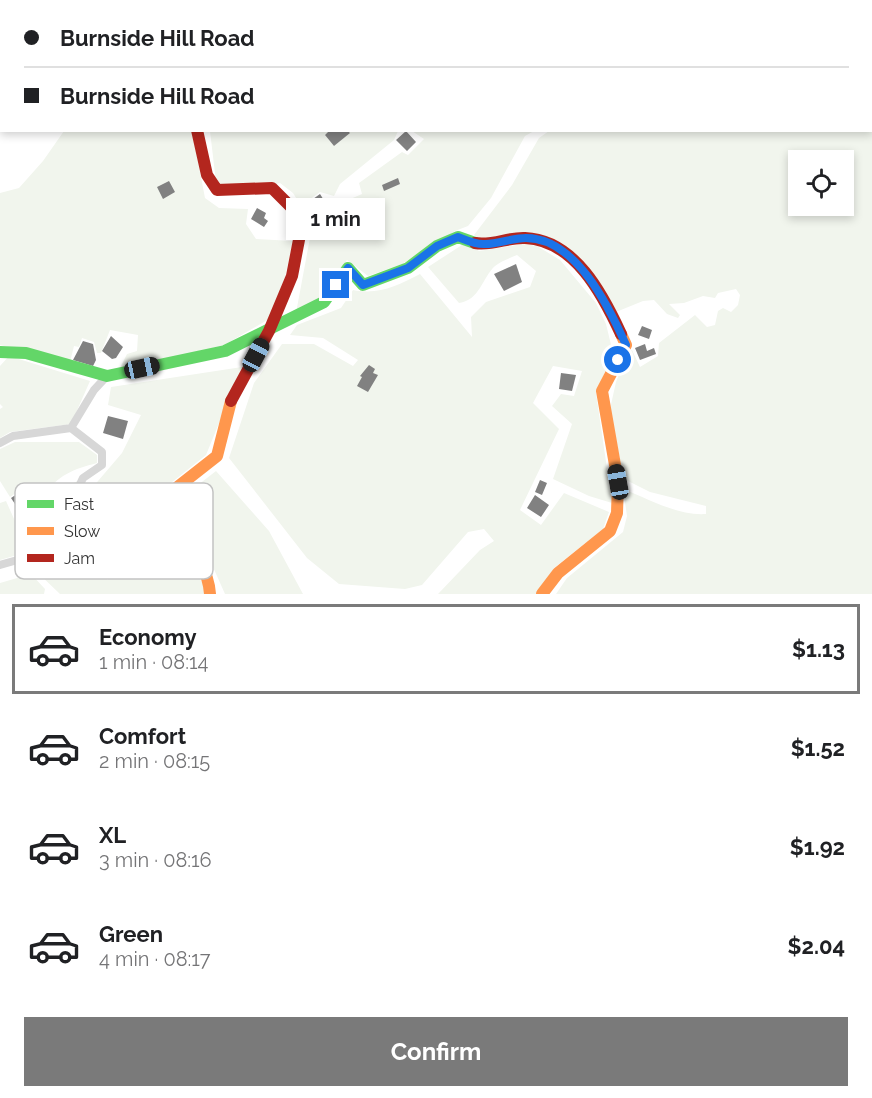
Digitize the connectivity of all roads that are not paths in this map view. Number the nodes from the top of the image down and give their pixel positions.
1 (197, 132) edge
2 (269, 331) junction
3 (0, 352) edge
4 (107, 376) junction
5 (71, 428) junction
6 (0, 443) edge
7 (81, 483) edge
8 (182, 483) edge
9 (15, 560) edge
10 (0, 565) edge
11 (208, 579) edge
12 (210, 594) edge
13 (543, 594) edge

1 - 2 street
2 - 4 street
2 - 8 street
2 - 13 street
3 - 4 street
4 - 5 street
5 - 6 street
5 - 7 street
9 - 10 street
11 - 12 street

